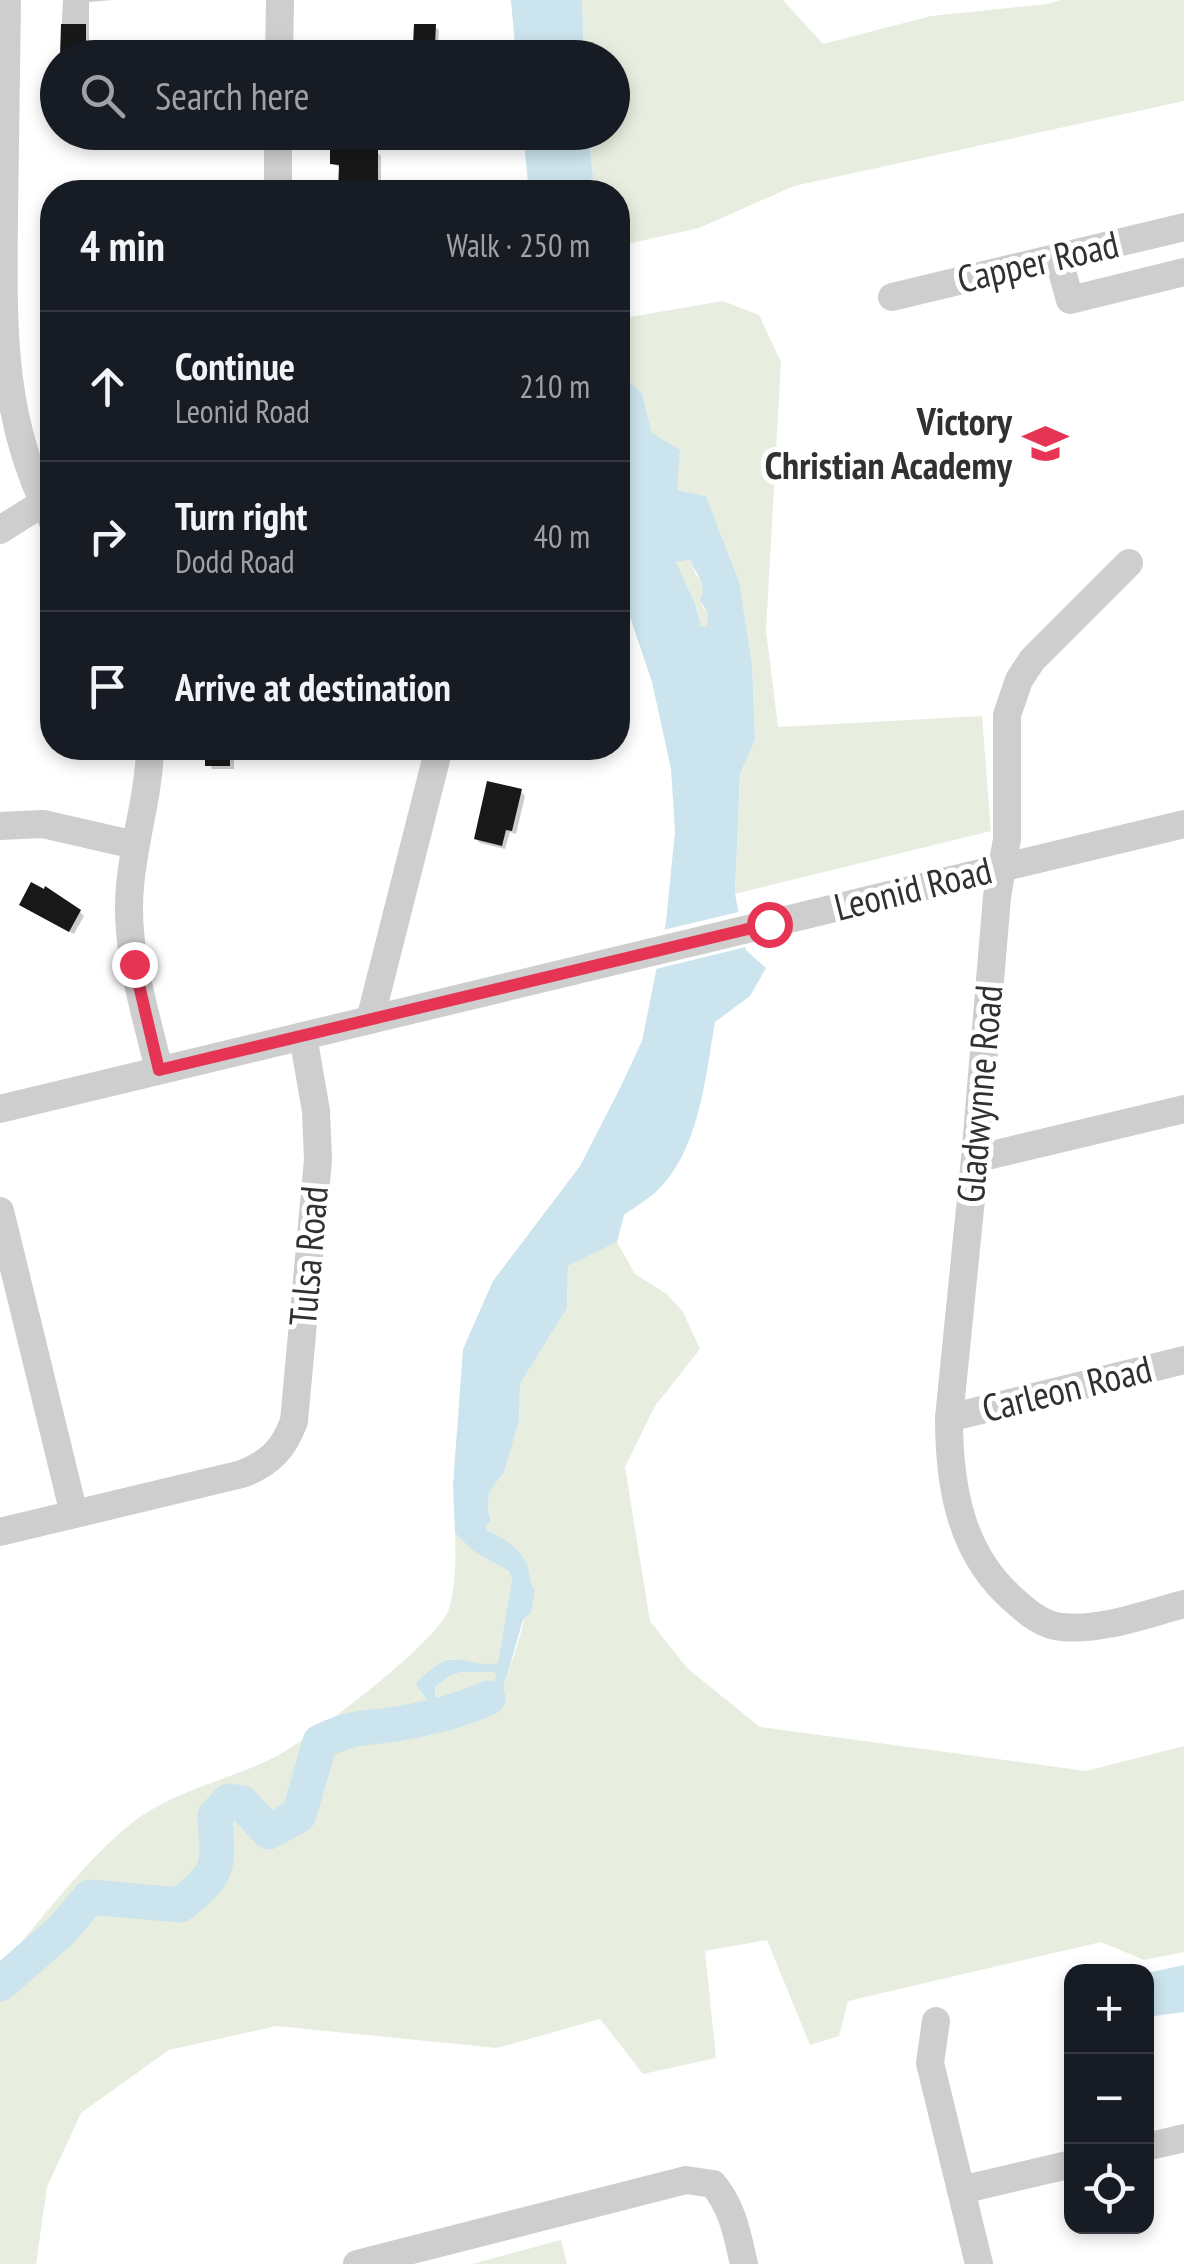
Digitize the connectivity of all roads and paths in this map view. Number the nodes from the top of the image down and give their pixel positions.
1 (7, 0) edge
2 (280, 0) edge
3 (279, 40) edge
4 (278, 150) edge
5 (278, 180) edge
6 (1184, 229) edge
7 (1058, 257) junction
8 (1184, 272) edge
9 (2, 295) edge
10 (892, 297) dead end
11 (40, 496) edge
12 (40, 515) edge
13 (0, 530) edge
14 (1129, 563) dead end
15 (149, 760) edge
16 (436, 760) edge
17 (1184, 824) edge
18 (0, 826) edge
19 (134, 845) junction
20 (1002, 868) junction
21 (370, 1020) junction
22 (303, 1036) junction
23 (159, 1070) junction
24 (0, 1109) edge
25 (1184, 1109) edge
26 (975, 1159) junction
27 (0, 1212) edge
28 (1184, 1360) edge
29 (949, 1418) junction
30 (74, 1514) junction
31 (0, 1532) edge
32 (1184, 1604) edge
33 (936, 2021) dead end
34 (1154, 2146) edge
35 (1182, 2146) edge
36 (1064, 2166) edge
37 (961, 2190) junction
38 (357, 2264) edge
39 (744, 2264) edge
40 (978, 2264) edge

1 - 9 street
2 - 3 street
4 - 5 street
6 - 7 street, Capper Road
7 - 8 street
7 - 10 street, Capper Road
9 - 11 street
12 - 13 street
14 - 20 street, Gladwynne Road
15 - 19 street
16 - 21 street
17 - 20 street, Leonid Road
18 - 19 street
19 - 23 street
20 - 21 street, Leonid Road
20 - 26 street, Gladwynne Road
21 - 22 street, Leonid Road
22 - 23 street, Leonid Road
22 - 30 street, Tulsa Road
23 - 24 street, Leonid Road
25 - 26 street
26 - 29 street, Gladwynne Road
27 - 30 street
28 - 29 street, Carleon Road
29 - 32 street, Gladwynne Road
30 - 31 street
33 - 37 street
34 - 35 street
36 - 37 street
37 - 40 street
38 - 39 street

